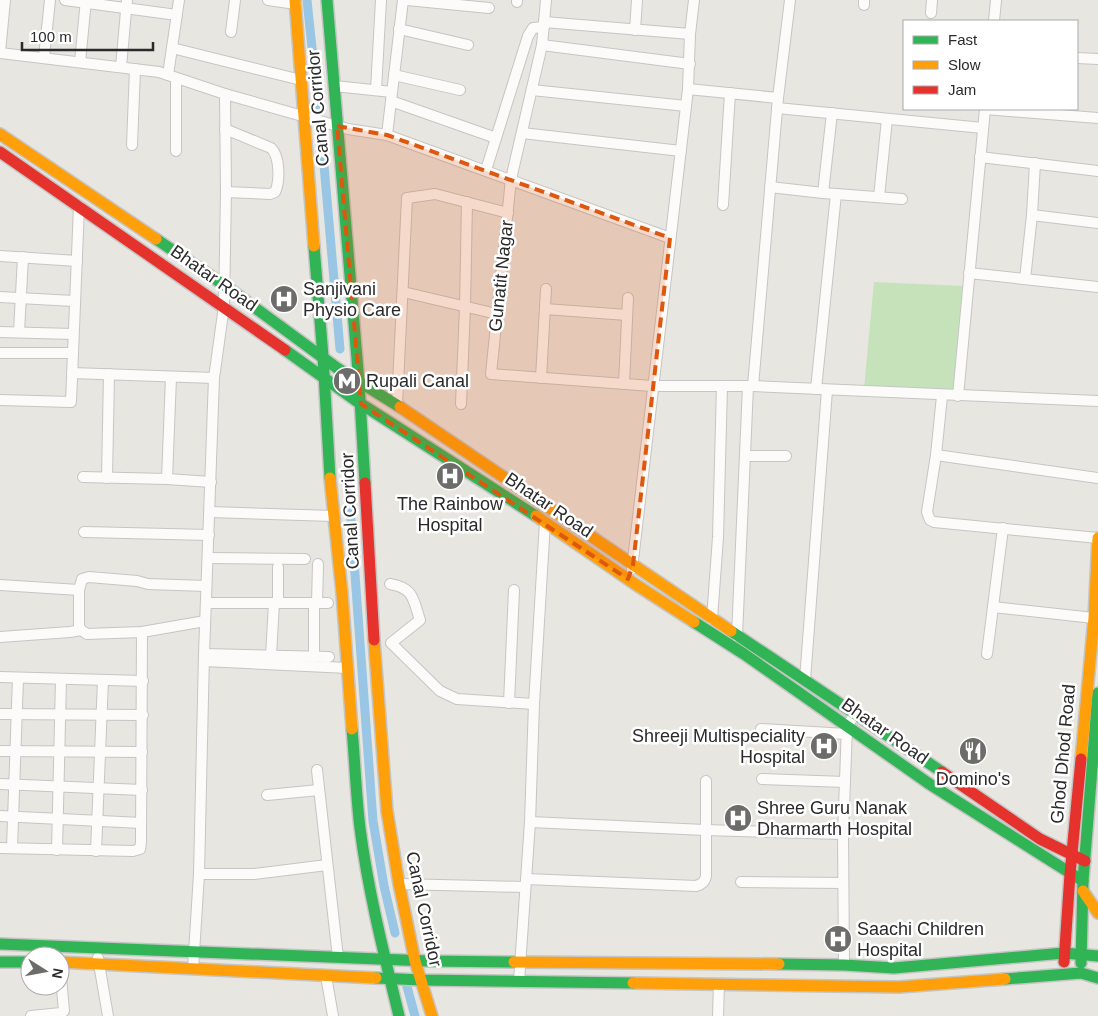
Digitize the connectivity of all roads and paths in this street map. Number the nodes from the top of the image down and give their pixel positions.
1 (5, 0) edge
2 (50, 0) edge
3 (65, 0) edge
4 (179, 0) edge
5 (235, 0) edge
6 (268, 0) edge
7 (327, 0) edge
8 (381, 0) edge
9 (403, 0) edge
10 (407, 0) edge
11 (546, 0) edge
12 (637, 0) edge
13 (694, 0) edge
14 (790, 0) edge
15 (932, 0) edge
16 (996, 0) edge
17 (86, 1) edge
18 (296, 2) edge
19 (126, 4) edge
20 (489, 8) dead end
21 (931, 13) dead end
22 (176, 16) junction
23 (994, 20) edge
24 (1, 23) edge
25 (544, 25) junction
26 (400, 29) junction
27 (635, 30) junction
28 (231, 32) dead end
29 (690, 34) junction
30 (468, 45) dead end
31 (542, 45) junction
32 (172, 48) junction
33 (0, 52) edge
34 (44, 57) junction
35 (1078, 58) edge
36 (1098, 59) edge
37 (80, 62) junction
38 (690, 64) junction
39 (121, 67) junction
40 (135, 69) junction
41 (394, 75) junction
42 (172, 77) junction
43 (301, 80) junction
44 (334, 86) junction
45 (688, 89) junction
46 (376, 90) junction
47 (460, 90) dead end
48 (532, 90) junction
49 (730, 93) junction
50 (225, 94) junction
51 (391, 97) junction
52 (777, 103) junction
53 (686, 106) junction
54 (985, 110) edge
55 (998, 110) edge
56 (832, 113) junction
57 (304, 116) junction
58 (1098, 118) edge
59 (886, 119) junction
60 (337, 126) junction
61 (225, 128) junction
62 (984, 128) junction
63 (522, 133) junction
64 (0, 134) edge
65 (387, 135) junction
66 (496, 138) junction
67 (132, 145) dead end
68 (176, 151) dead end
69 (681, 151) junction
70 (0, 152) edge
71 (980, 157) junction
72 (1035, 163) junction
73 (486, 170) junction
74 (1098, 171) edge
75 (511, 179) junction
76 (770, 187) junction
77 (226, 192) junction
78 (823, 193) junction
79 (836, 194) junction
80 (879, 197) junction
81 (902, 198) dead end
82 (467, 202) junction
83 (723, 205) dead end
84 (79, 206) junction
85 (508, 212) junction
86 (1032, 214) junction
87 (1098, 223) edge
88 (670, 238) junction
89 (0, 256) edge
90 (23, 257) junction
91 (77, 261) junction
92 (970, 273) junction
93 (1026, 279) junction
94 (224, 285) junction
95 (1098, 287) edge
96 (546, 289) dead end
97 (403, 292) junction
98 (0, 296) edge
99 (21, 298) junction
100 (628, 298) dead end
101 (74, 301) junction
102 (224, 306) junction
103 (465, 307) junction
104 (545, 309) junction
105 (497, 314) junction
106 (627, 315) junction
107 (0, 332) edge
108 (19, 332) junction
109 (73, 334) junction
110 (0, 353) edge
111 (72, 353) junction
112 (323, 357) junction
113 (72, 373) junction
114 (109, 374) junction
115 (172, 376) junction
116 (214, 378) junction
117 (324, 378) junction
118 (541, 378) junction
119 (360, 383) junction
120 (624, 384) junction
121 (652, 386) junction
122 (722, 386) junction
123 (751, 386) junction
124 (821, 390) junction
125 (942, 396) junction
126 (958, 396) junction
127 (0, 400) edge
128 (1098, 401) edge
129 (361, 404) junction
130 (461, 404) dead end
131 (397, 405) junction
132 (936, 455) junction
133 (746, 456) junction
134 (786, 456) dead end
135 (83, 477) dead end
136 (108, 478) junction
137 (1098, 478) edge
138 (167, 479) junction
139 (211, 482) junction
140 (210, 512) junction
141 (333, 516) junction
142 (545, 522) junction
143 (1004, 528) junction
144 (84, 532) dead end
145 (209, 535) junction
146 (1098, 538) edge
147 (208, 558) junction
148 (305, 559) dead end
149 (318, 564) dead end
150 (633, 566) junction
151 (278, 567) dead end
152 (628, 580) junction
153 (390, 584) dead end
154 (0, 585) edge
155 (206, 586) junction
156 (79, 590) junction
157 (514, 590) dead end
158 (206, 603) junction
159 (276, 603) junction
160 (320, 603) junction
161 (993, 607) junction
162 (1094, 618) junction
163 (712, 619) junction
164 (205, 621) junction
165 (80, 630) junction
166 (142, 632) junction
167 (737, 636) junction
168 (0, 637) edge
169 (987, 654) dead end
170 (271, 656) junction
171 (204, 657) junction
172 (314, 657) junction
173 (329, 657) dead end
174 (348, 668) junction
175 (0, 677) edge
176 (18, 678) junction
177 (61, 679) junction
178 (103, 680) junction
179 (805, 680) junction
180 (143, 681) junction
181 (1098, 693) edge
182 (509, 703) junction
183 (534, 704) junction
184 (855, 713) junction
185 (0, 714) edge
186 (17, 714) junction
187 (60, 714) junction
188 (102, 715) junction
189 (143, 716) junction
190 (761, 729) dead end
191 (847, 731) junction
192 (1096, 742) edge
193 (0, 751) edge
194 (16, 751) junction
195 (59, 752) junction
196 (100, 752) junction
197 (142, 752) junction
198 (317, 770) dead end
199 (762, 779) dead end
200 (706, 781) dead end
201 (845, 782) junction
202 (0, 784) edge
203 (15, 785) junction
204 (59, 787) junction
205 (99, 788) junction
206 (142, 790) junction
207 (319, 790) junction
208 (267, 795) dead end
209 (0, 816) edge
210 (14, 816) junction
211 (58, 819) junction
212 (97, 821) junction
213 (530, 822) junction
214 (141, 823) junction
215 (1074, 828) junction
216 (705, 830) junction
217 (843, 834) junction
218 (1040, 839) junction
219 (0, 848) edge
220 (12, 848) junction
221 (57, 850) junction
222 (96, 851) junction
223 (1040, 853) junction
224 (1071, 855) junction
225 (1085, 861) junction
226 (327, 865) junction
227 (199, 874) junction
228 (1070, 874) junction
229 (741, 882) dead end
230 (526, 883) junction
231 (843, 883) junction
232 (399, 884) junction
233 (1083, 886) junction
234 (1068, 906) junction
235 (1098, 913) edge
236 (0, 944) edge
237 (96, 948) junction
238 (194, 951) junction
239 (1064, 953) junction
240 (1082, 954) junction
241 (1098, 956) edge
242 (338, 958) junction
243 (995, 959) junction
244 (385, 960) junction
245 (415, 961) junction
246 (0, 962) edge
247 (20, 962) edge
248 (520, 962) junction
249 (70, 964) edge
250 (767, 964) junction
251 (99, 965) junction
252 (844, 965) junction
253 (194, 969) junction
254 (1081, 973) junction
255 (1064, 974) junction
256 (326, 976) junction
257 (390, 978) junction
258 (1098, 978) edge
259 (996, 979) junction
260 (422, 980) junction
261 (519, 981) junction
262 (719, 984) junction
263 (767, 985) junction
264 (63, 996) edge
265 (30, 1016) edge
266 (108, 1016) edge
267 (333, 1016) edge
268 (399, 1016) edge
269 (432, 1016) edge
270 (718, 1016) edge

1 - 24 street
2 - 34 street
3 - 17 street
4 - 22 street
5 - 28 street
6 - 18 street
7 - 44 street, Canal Corridor
8 - 46 street
9 - 26 street
10 - 20 street
11 - 25 street, Gunatit Nagar
12 - 27 street
13 - 29 street
14 - 52 street
15 - 21 street
16 - 23 street
17 - 19 street
17 - 37 street
18 - 43 street
19 - 22 street
19 - 39 street
22 - 32 street
24 - 33 street
25 - 27 street
25 - 31 street, Gunatit Nagar
25 - 66 street
26 - 30 street
26 - 41 street
27 - 29 street
29 - 38 street
31 - 38 street
31 - 48 street, Gunatit Nagar
32 - 42 street
32 - 43 street
33 - 34 street
34 - 37 street
35 - 36 street
37 - 39 street
38 - 45 street
39 - 40 street
40 - 42 street
40 - 67 street
41 - 47 street
41 - 51 street
42 - 50 street
42 - 68 street
43 - 57 street
44 - 46 street
44 - 60 street, Canal Corridor
45 - 49 street
45 - 53 street
46 - 51 street
48 - 53 street
48 - 63 street, Gunatit Nagar
49 - 52 street
49 - 83 street
50 - 57 street
50 - 61 street
51 - 65 street
51 - 66 street
52 - 56 street
52 - 76 street
53 - 69 street
54 - 62 street
55 - 58 street
56 - 59 street
56 - 78 street
57 - 60 street
57 - 112 street
59 - 62 street
59 - 80 street
60 - 65 street
60 - 119 street, Canal Corridor
61 - 77 street
61 - 77 street
62 - 71 street
63 - 69 street
63 - 75 street, Gunatit Nagar
64 - 94 street
65 - 73 street
66 - 73 street
69 - 88 street
70 - 84 street, Bhatar Road
71 - 72 street
71 - 92 street
72 - 74 street
72 - 86 street
73 - 75 street
75 - 85 street, Gunatit Nagar
75 - 88 street
76 - 78 street
76 - 123 street
77 - 94 street
78 - 79 street
79 - 80 street
79 - 124 street
80 - 81 street
82 - 85 street
82 - 97 street
82 - 103 street
84 - 91 street
84 - 102 street, Bhatar Road
85 - 105 street, Gunatit Nagar
86 - 87 street
86 - 93 street
88 - 121 street
89 - 90 street
90 - 91 street
90 - 99 street
91 - 101 street
92 - 93 street
92 - 126 street
93 - 95 street
94 - 102 street
94 - 112 street
96 - 104 street
97 - 103 street
97 - 131 street
98 - 99 street
99 - 101 street
99 - 108 street
100 - 106 street
101 - 109 street
102 - 116 street
102 - 117 street, Bhatar Road
103 - 105 street
103 - 130 street
104 - 106 street
104 - 118 street
105 - 118 street, Gunatit Nagar
106 - 120 street
107 - 108 street
108 - 109 street
109 - 111 street
110 - 111 street
111 - 113 street
112 - 117 street
112 - 119 street
113 - 114 street
113 - 127 street
114 - 115 street
114 - 136 street
115 - 116 street
115 - 138 street
116 - 139 street
117 - 129 street, Bhatar Road
117 - 141 street
118 - 120 street
119 - 129 street, Canal Corridor
119 - 131 street
120 - 121 street
121 - 122 street
121 - 150 street
122 - 123 street
122 - 163 street
123 - 124 street
123 - 133 street
124 - 125 street
124 - 179 street
125 - 126 street
125 - 132 street
126 - 128 street
129 - 142 street, Bhatar Road
129 - 232 street, Canal Corridor
131 - 150 street
132 - 137 street
132 - 143 street
133 - 134 street
133 - 167 street
135 - 136 street
136 - 138 street
138 - 139 street
139 - 140 street
140 - 141 street
140 - 145 street
141 - 174 street
142 - 152 street, Bhatar Road
142 - 183 street
143 - 146 street
143 - 161 street
144 - 145 street
145 - 147 street
146 - 162 street, Ghod Dhod Road
147 - 148 street
147 - 155 street
149 - 160 street
150 - 152 street
150 - 163 street
151 - 159 street
152 - 191 street, Bhatar Road
153 - 182 street
154 - 156 street
155 - 156 street
155 - 158 street
156 - 165 street
157 - 182 street
158 - 159 street
158 - 164 street
159 - 160 street
159 - 170 street
160 - 172 street
161 - 162 street
161 - 169 street
162 - 215 street, Ghod Dhod Road
163 - 167 street
164 - 166 street
164 - 171 street
165 - 166 street
165 - 168 street
166 - 180 street
167 - 179 street
170 - 171 street
170 - 172 street
171 - 174 street
171 - 227 street
172 - 173 street
174 - 244 street
175 - 176 street
176 - 177 street
176 - 186 street
177 - 178 street
177 - 187 street
178 - 180 street
178 - 188 street
179 - 184 street
180 - 189 street
181 - 192 street
182 - 183 street
183 - 213 street
184 - 191 street
184 - 218 street
185 - 186 street
186 - 187 street
186 - 194 street
187 - 188 street
187 - 195 street
188 - 189 street
188 - 196 street
189 - 197 street
190 - 191 street
191 - 201 street
191 - 223 street, Bhatar Road
192 - 225 street
193 - 194 street
194 - 195 street
194 - 203 street
195 - 196 street
195 - 204 street
196 - 197 street
196 - 205 street
197 - 206 street
198 - 207 street
199 - 201 street
200 - 216 street
201 - 217 street
202 - 203 street
203 - 204 street
203 - 210 street
204 - 205 street
204 - 211 street
205 - 206 street
205 - 212 street
206 - 214 street
207 - 208 street
207 - 226 street
209 - 210 street
210 - 211 street
210 - 220 street
211 - 212 street
211 - 221 street
212 - 214 street
212 - 222 street
213 - 216 street
213 - 230 street
214 - 222 street
215 - 218 street
215 - 224 street, Ghod Dhod Road
216 - 217 street
216 - 230 street
217 - 231 street
218 - 224 street
219 - 220 street
220 - 221 street
221 - 222 street
223 - 228 street, Bhatar Road
223 - 234 street
224 - 225 street
224 - 228 street, Ghod Dhod Road
225 - 233 street
226 - 227 street
226 - 242 street
227 - 238 street
228 - 233 street, Bhatar Road
228 - 234 street, Ghod Dhod Road
229 - 231 street
230 - 232 street
230 - 248 street
231 - 252 street
232 - 245 street, Canal Corridor
233 - 235 street, Bhatar Road
233 - 240 street
234 - 239 street, Ghod Dhod Road
236 - 237 street
237 - 238 street
237 - 251 street
238 - 242 street
238 - 253 street
239 - 240 street
239 - 243 street
239 - 255 street, Ghod Dhod Road
240 - 241 street
240 - 254 street
242 - 244 street
243 - 252 street
243 - 259 street
244 - 245 street
244 - 257 street
245 - 248 street
245 - 260 street, Canal Corridor
246 - 247 street
248 - 250 street
248 - 261 street
249 - 251 street
250 - 252 street
250 - 263 street
251 - 253 street
251 - 266 street
253 - 256 street
254 - 255 street
254 - 258 street
255 - 259 street
256 - 257 street
256 - 267 street
257 - 260 street
257 - 268 street
259 - 263 street
260 - 261 street
260 - 269 street, Canal Corridor
261 - 262 street
262 - 263 street
262 - 270 street
264 - 265 street

